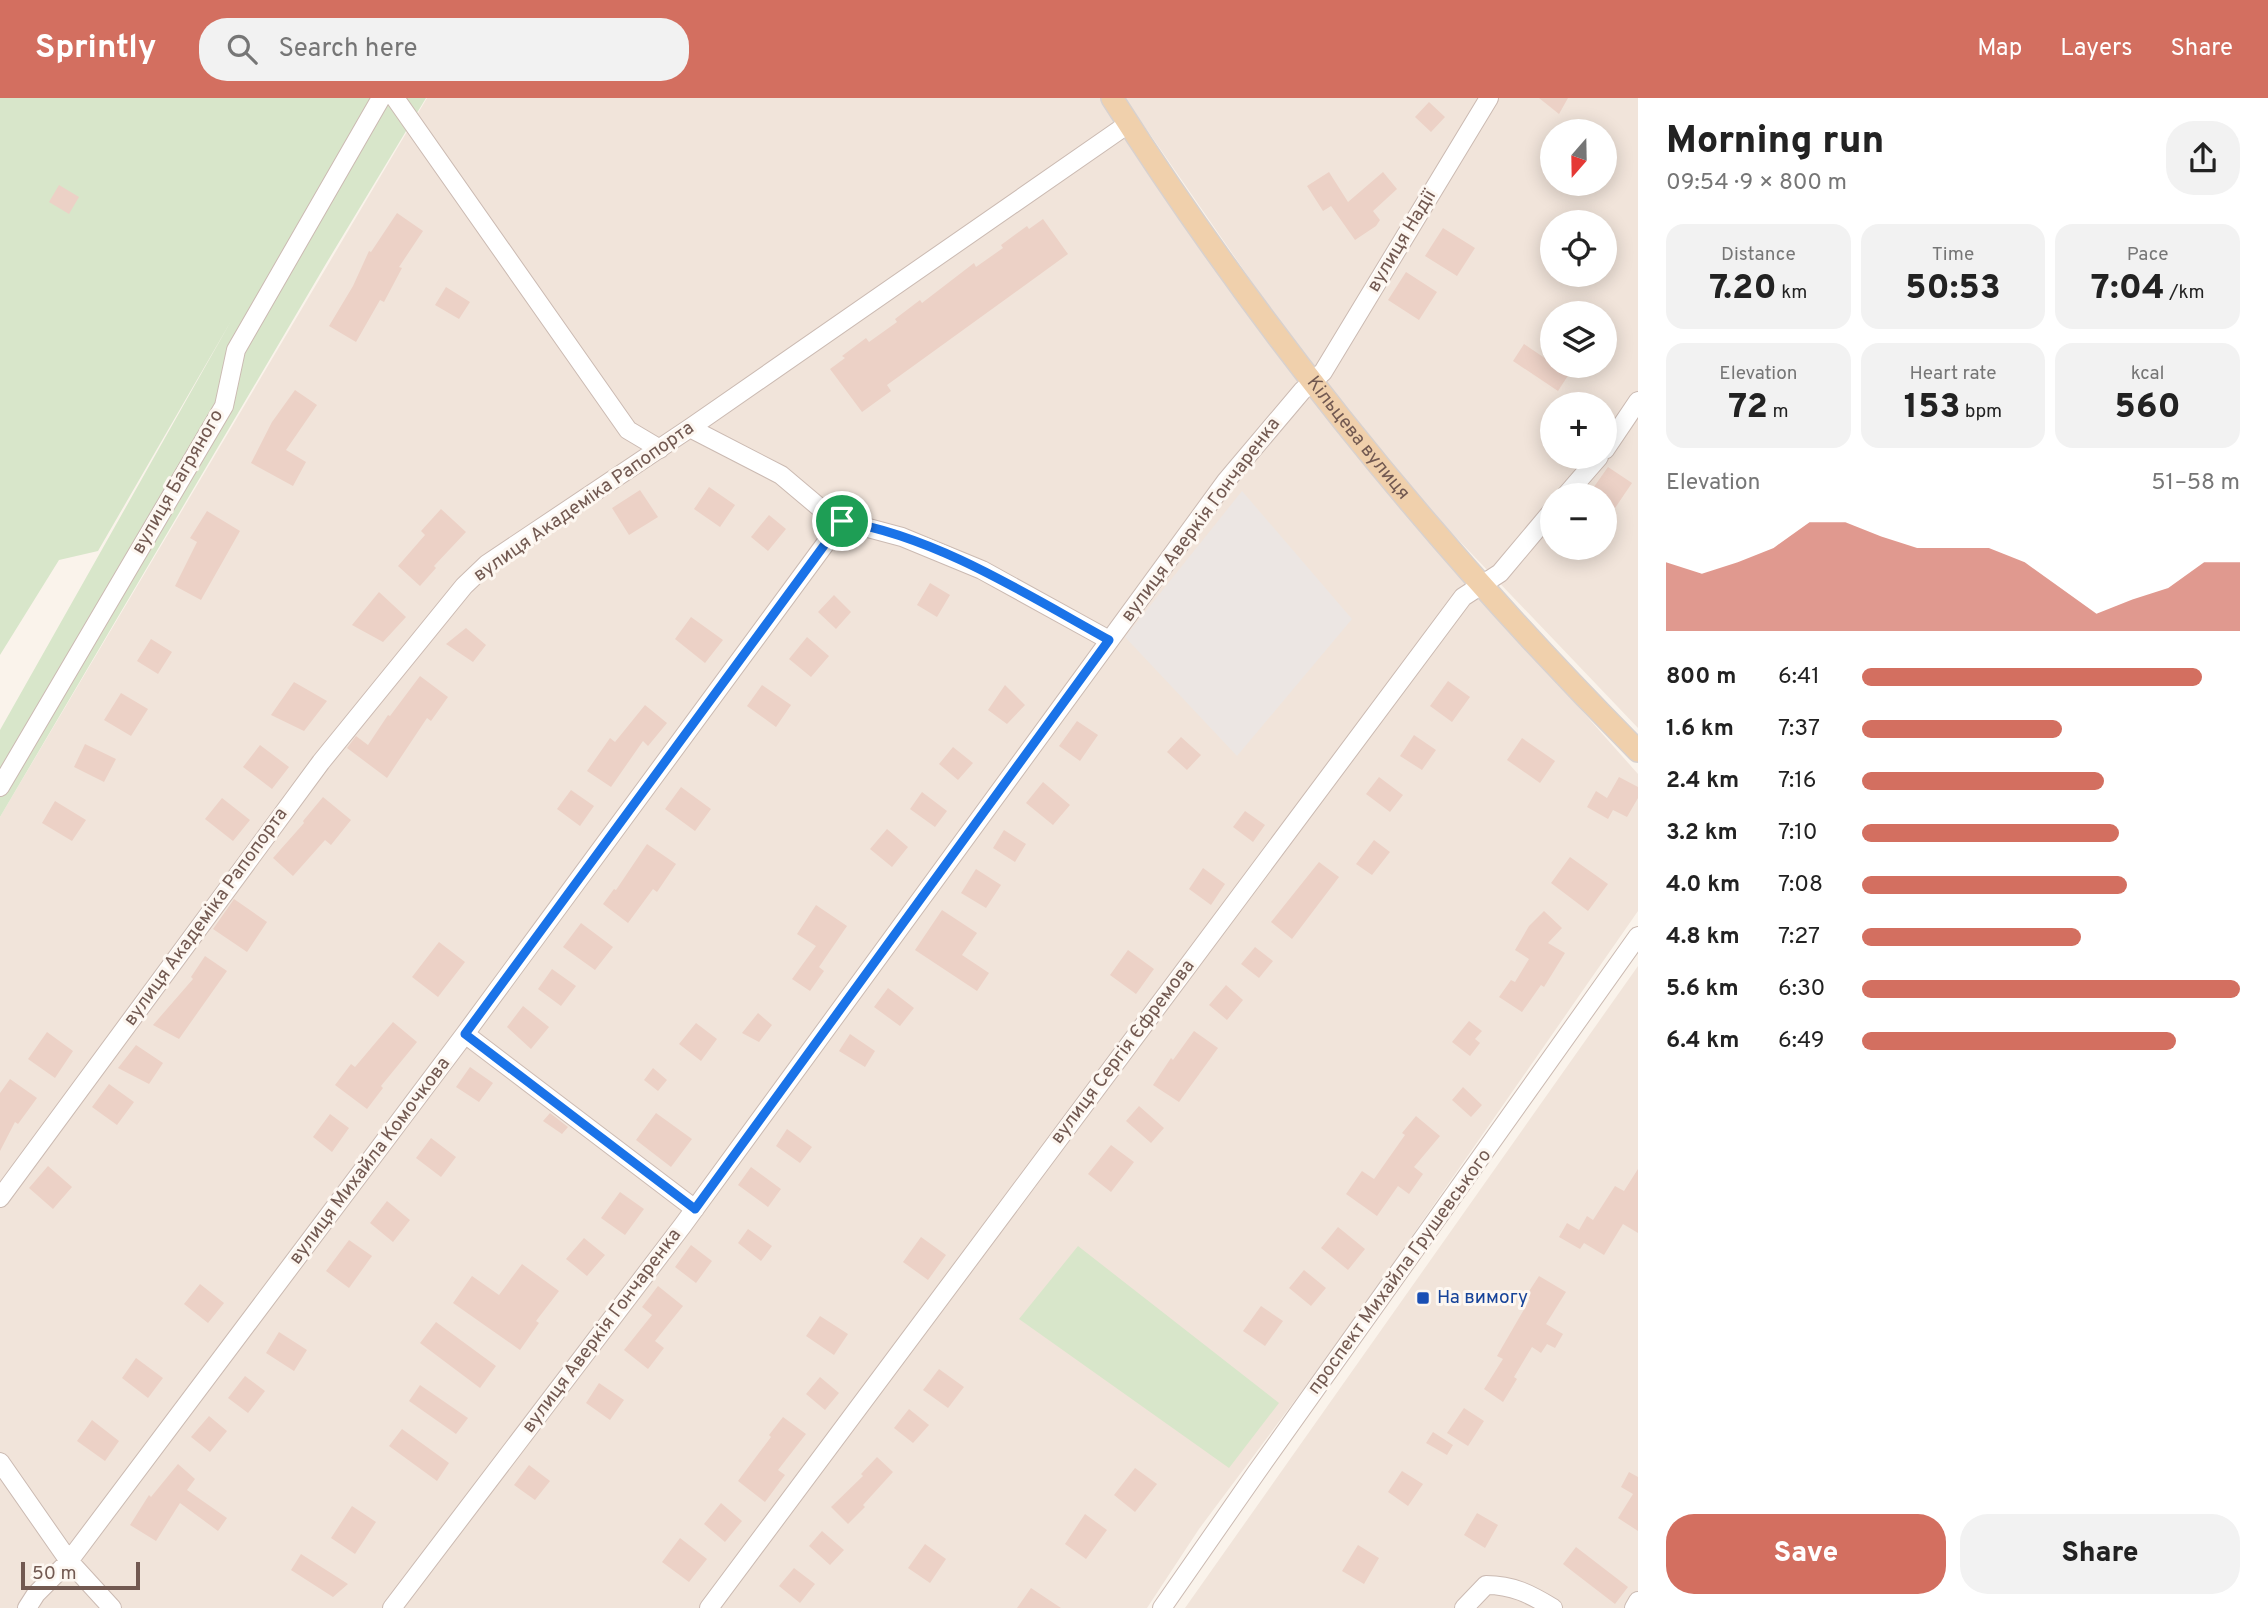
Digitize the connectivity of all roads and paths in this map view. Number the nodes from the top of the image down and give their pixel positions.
1 (381, 98) edge
2 (396, 98) edge
3 (1112, 98) edge
4 (1489, 98) edge
5 (1128, 124) junction
6 (1313, 381) junction
7 (1638, 401) edge
8 (690, 428) junction
9 (1617, 432) edge
10 (660, 449) junction
11 (1589, 469) edge
12 (1576, 483) edge
13 (842, 521) junction
14 (1540, 525) edge
15 (1484, 585) junction
16 (1109, 640) junction
17 (1638, 751) edge
18 (0, 787) edge
19 (1638, 936) edge
20 (465, 1034) junction
21 (0, 1198) edge
22 (695, 1209) junction
23 (0, 1462) edge
24 (69, 1562) junction
25 (1638, 1601) edge
26 (27, 1608) edge
27 (112, 1608) edge
28 (392, 1608) edge
29 (709, 1608) edge
30 (1162, 1608) edge
31 (1464, 1608) edge
32 (1553, 1608) edge
33 (1634, 1608) edge

1 - 18 street, вулиця Багряного
2 - 10 street
3 - 5 main road, Кільцева вулиця
4 - 6 street, вулиця Надії
5 - 6 main road, Кільцева вулиця
5 - 8 street, вулиця Академіка Рапопорта
6 - 15 main road, Кільцева вулиця
6 - 16 street, вулиця Аверкія Гончаренка
7 - 9 street
8 - 10 street, вулиця Академіка Рапопорта
8 - 13 street
10 - 21 street, вулиця Академіка Рапопорта
11 - 12 street
13 - 16 street
13 - 20 street, вулиця Михайла Комочкова
14 - 15 street, вулиця Сергія Єфремова
15 - 17 main road, Кільцева вулиця
15 - 29 street, вулиця Сергія Єфремова
16 - 22 street, вулиця Аверкія Гончаренка
19 - 30 street, проспект Михайла Грушевського
20 - 22 street
20 - 24 street, вулиця Михайла Комочкова
22 - 28 street, вулиця Аверкія Гончаренка
23 - 24 street
24 - 26 street, вулиця Михайла Комочкова
24 - 27 street
25 - 33 street
31 - 32 street

